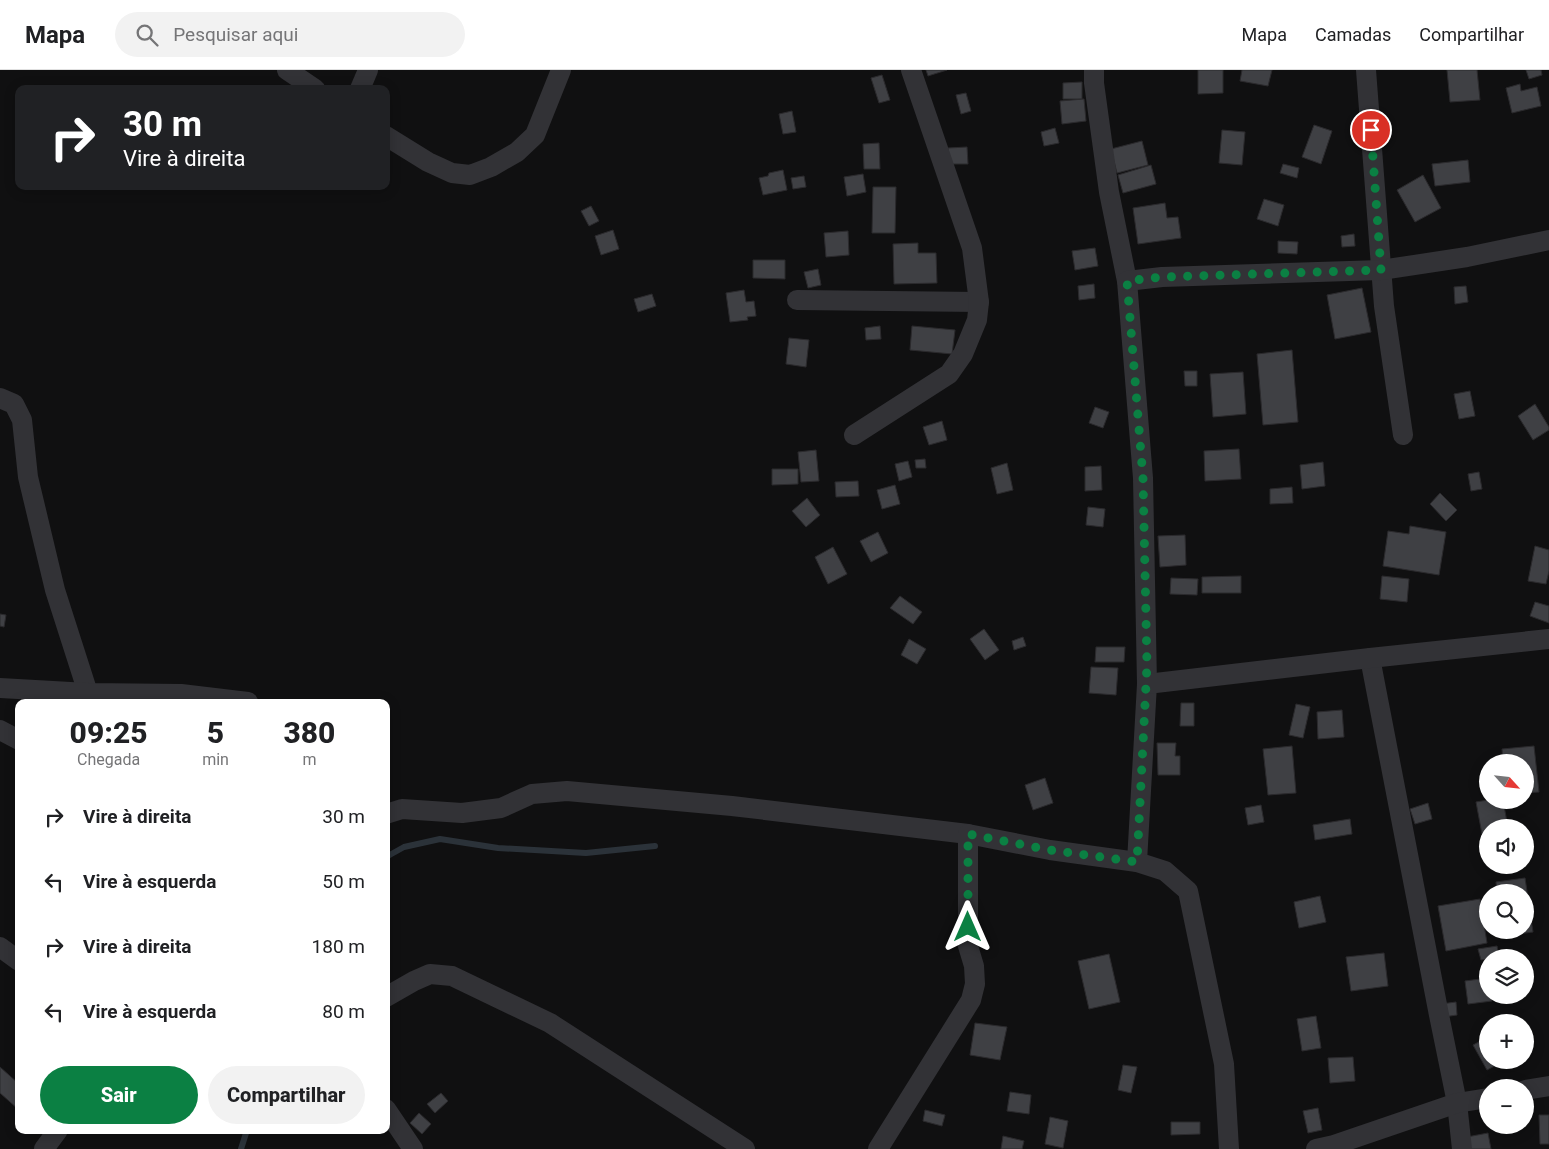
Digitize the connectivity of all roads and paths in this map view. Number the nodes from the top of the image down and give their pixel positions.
1 (286, 70) edge
2 (368, 70) edge
3 (561, 70) edge
4 (911, 70) edge
5 (1094, 70) edge
6 (1366, 70) edge
7 (309, 85) edge
8 (362, 85) edge
9 (390, 138) edge
10 (1549, 240) edge
11 (1381, 270) junction
12 (1127, 281) junction
13 (797, 300) dead end
14 (979, 302) junction
15 (0, 398) edge
16 (854, 435) dead end
17 (1403, 435) dead end
18 (1549, 639) edge
19 (1370, 658) junction
20 (1147, 684) junction
21 (0, 688) edge
22 (88, 693) junction
23 (223, 699) edge
24 (0, 730) edge
25 (15, 738) edge
26 (390, 813) edge
27 (968, 834) junction
28 (1137, 862) junction
29 (0, 947) edge
30 (15, 958) edge
31 (390, 995) edge
32 (1549, 1086) edge
33 (1534, 1088) edge
34 (1479, 1100) edge
35 (1458, 1104) junction
36 (390, 1115) edge
37 (55, 1134) edge
38 (44, 1149) edge
39 (413, 1149) edge
40 (745, 1149) edge
41 (878, 1149) edge
42 (1229, 1149) edge
43 (1316, 1149) edge
44 (1462, 1149) edge

1 - 7 street
2 - 8 street
3 - 9 street
4 - 14 street
5 - 12 street
6 - 11 street
10 - 11 street
11 - 12 street
11 - 17 street
12 - 20 street
13 - 14 street
14 - 16 street
15 - 22 street
18 - 19 street
19 - 20 street
19 - 35 street
20 - 28 street
21 - 22 street
22 - 23 street
24 - 25 street
26 - 27 street
27 - 28 street
27 - 41 street
28 - 42 street
29 - 30 street
31 - 40 street
32 - 33 street
34 - 35 street
35 - 43 street
35 - 44 street
36 - 39 street
37 - 38 street

